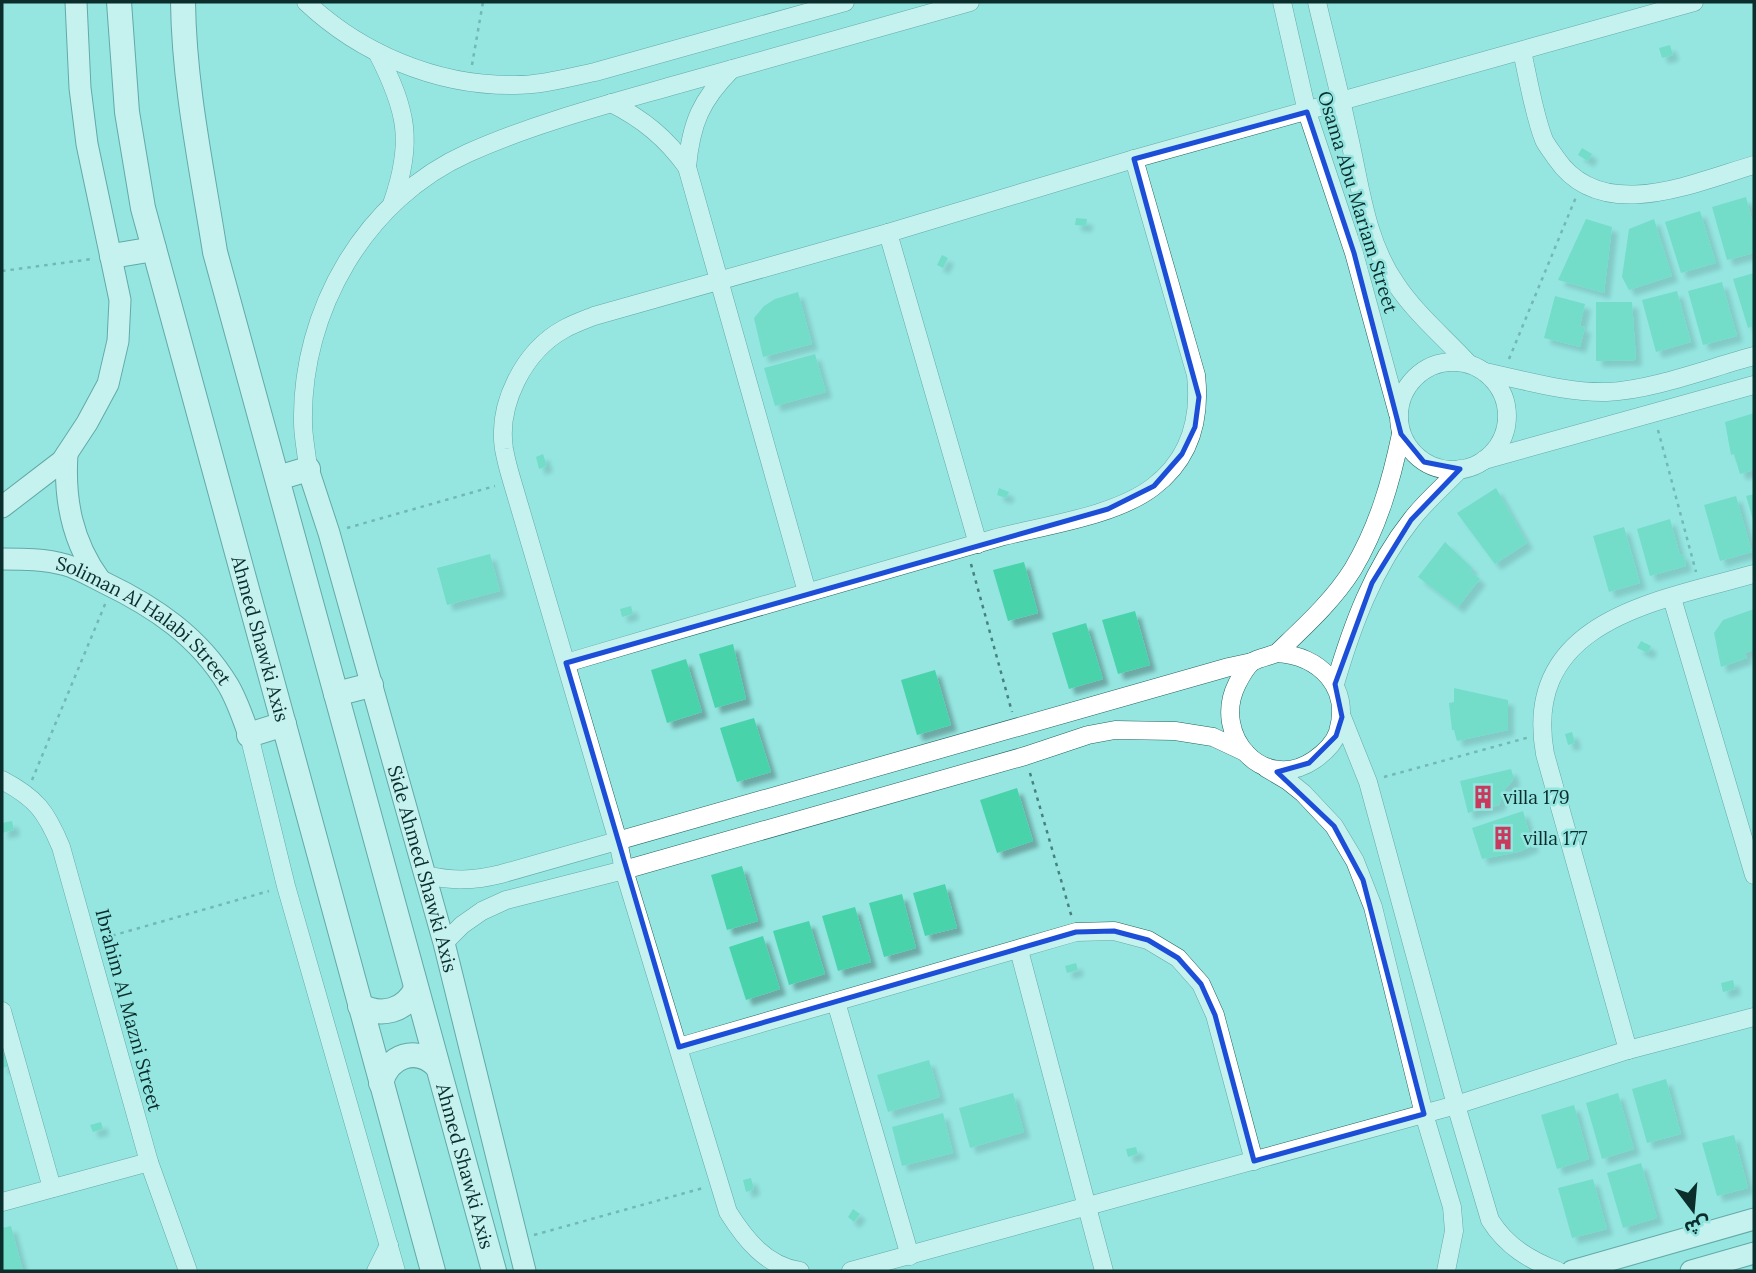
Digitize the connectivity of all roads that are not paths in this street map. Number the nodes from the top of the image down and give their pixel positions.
1 (76, 2) edge
2 (119, 2) edge
3 (183, 2) edge
4 (306, 2) edge
5 (845, 2) edge
6 (970, 2) edge
7 (1282, 2) edge
8 (1317, 2) edge
9 (1694, 2) edge
10 (1522, 51) junction
11 (377, 52) junction
12 (734, 68) junction
13 (1340, 102) junction
14 (611, 103) junction
15 (1307, 112) junction
16 (1134, 159) junction
17 (1754, 165) edge
18 (687, 167) junction
19 (392, 204) junction
20 (888, 233) junction
21 (154, 249) junction
22 (112, 257) junction
23 (719, 279) junction
24 (1754, 356) edge
25 (1468, 363) junction
26 (1494, 373) junction
27 (1754, 385) edge
28 (1398, 414) junction
29 (1401, 434) junction
30 (67, 454) junction
31 (1484, 460) junction
32 (308, 469) junction
33 (1460, 470) junction
34 (278, 478) junction
35 (29, 488) junction
36 (2, 507) edge
37 (68, 509) junction
38 (78, 541) junction
39 (972, 545) junction
40 (2, 559) edge
41 (67, 565) junction
42 (1754, 574) edge
43 (107, 584) junction
44 (807, 592) junction
45 (1672, 597) junction
46 (1277, 653) junction
47 (1252, 662) junction
48 (566, 663) junction
49 (1335, 684) junction
50 (371, 685) junction
51 (336, 694) junction
52 (1342, 717) junction
53 (284, 724) junction
54 (249, 735) junction
55 (1245, 752) junction
56 (1266, 768) junction
57 (2, 780) edge
58 (618, 841) junction
59 (624, 870) junction
60 (425, 875) junction
61 (1754, 875) edge
62 (444, 943) junction
63 (1019, 950) junction
64 (416, 989) junction
65 (836, 1002) junction
66 (360, 1006) junction
67 (2, 1011) edge
68 (1754, 1017) edge
69 (679, 1047) junction
70 (1628, 1051) junction
71 (438, 1066) junction
72 (381, 1083) junction
73 (1456, 1105) junction
74 (1424, 1114) junction
75 (1254, 1161) junction
76 (149, 1162) junction
77 (52, 1188) junction
78 (2, 1202) edge
79 (1087, 1208) junction
80 (1754, 1219) edge
81 (1692, 1237) junction
82 (389, 1245) junction
83 (1754, 1253) edge
84 (910, 1256) junction
85 (1696, 1270) edge
86 (188, 1271) edge
87 (376, 1271) edge
88 (396, 1271) edge
89 (433, 1271) edge
90 (494, 1271) edge
91 (525, 1271) edge
92 (800, 1271) edge
93 (851, 1271) edge
94 (1104, 1271) edge
95 (1446, 1271) edge
96 (1558, 1271) edge
97 (1572, 1271) edge

1 - 22 street
2 - 21 main road, Ahmed Shawki Axis
3 - 34 main road, Ahmed Shawki Axis
4 - 11 street
5 - 11 street
6 - 12 street
7 - 15 street, Osama Abu Mariam Street
8 - 13 street, Osama Abu Mariam Street
9 - 10 street
10 - 13 street
10 - 17 street
11 - 19 street
12 - 14 street
12 - 18 street
13 - 15 street
13 - 25 street, Osama Abu Mariam Street
14 - 18 street
14 - 19 street
15 - 16 street
15 - 28 street, Osama Abu Mariam Street
16 - 20 street
16 - 39 street
18 - 23 street
19 - 32 street
20 - 23 street
20 - 39 street
21 - 22 main road
21 - 53 main road, Ahmed Shawki Axis
22 - 30 street
23 - 44 street
23 - 48 street
24 - 26 street
25 - 26 street
25 - 28 street
26 - 31 street
27 - 31 street
28 - 29 street
29 - 33 street
29 - 46 street
30 - 35 street
30 - 37 street
31 - 33 street
32 - 34 main road
32 - 50 street, Side Ahmed Shawki Axis
33 - 49 street
34 - 51 main road, Ahmed Shawki Axis
35 - 36 street
35 - 37 street
37 - 38 street
38 - 41 street
38 - 43 street
39 - 44 street
40 - 41 street, Soliman Al Halabi Street
41 - 43 street, Soliman Al Halabi Street
42 - 45 street
43 - 54 street, Soliman Al Halabi Street
44 - 48 street
45 - 61 street
45 - 70 street
46 - 47 street
46 - 49 street
47 - 55 street
47 - 58 street
48 - 58 street
49 - 52 street
50 - 51 main road
50 - 60 street, Side Ahmed Shawki Axis
51 - 64 main road, Ahmed Shawki Axis
52 - 56 street
52 - 73 street
53 - 54 main road
53 - 66 main road, Ahmed Shawki Axis
54 - 82 street
55 - 56 street
55 - 59 street
56 - 74 street
57 - 76 street, Ibrahim Al Mazni Street
58 - 59 street
58 - 60 street
59 - 62 street
59 - 69 street
60 - 62 street, Side Ahmed Shawki Axis
62 - 91 street, Side Ahmed Shawki Axis
63 - 65 street
63 - 75 street
63 - 79 street
64 - 66 main road
64 - 71 main road, Ahmed Shawki Axis
65 - 69 street
65 - 84 street
66 - 72 main road, Ahmed Shawki Axis
67 - 77 street
68 - 70 street
69 - 92 street
70 - 73 street
71 - 72 main road
71 - 90 main road, Ahmed Shawki Axis
72 - 89 main road, Ahmed Shawki Axis
73 - 74 street
73 - 96 street
74 - 75 street
74 - 95 street
75 - 79 street
76 - 77 street
76 - 86 street, Ibrahim Al Mazni Street
77 - 78 street
79 - 84 street
79 - 94 street
80 - 81 street
81 - 85 street
81 - 97 street
82 - 87 street
82 - 88 street
83 - 85 street
84 - 93 street

